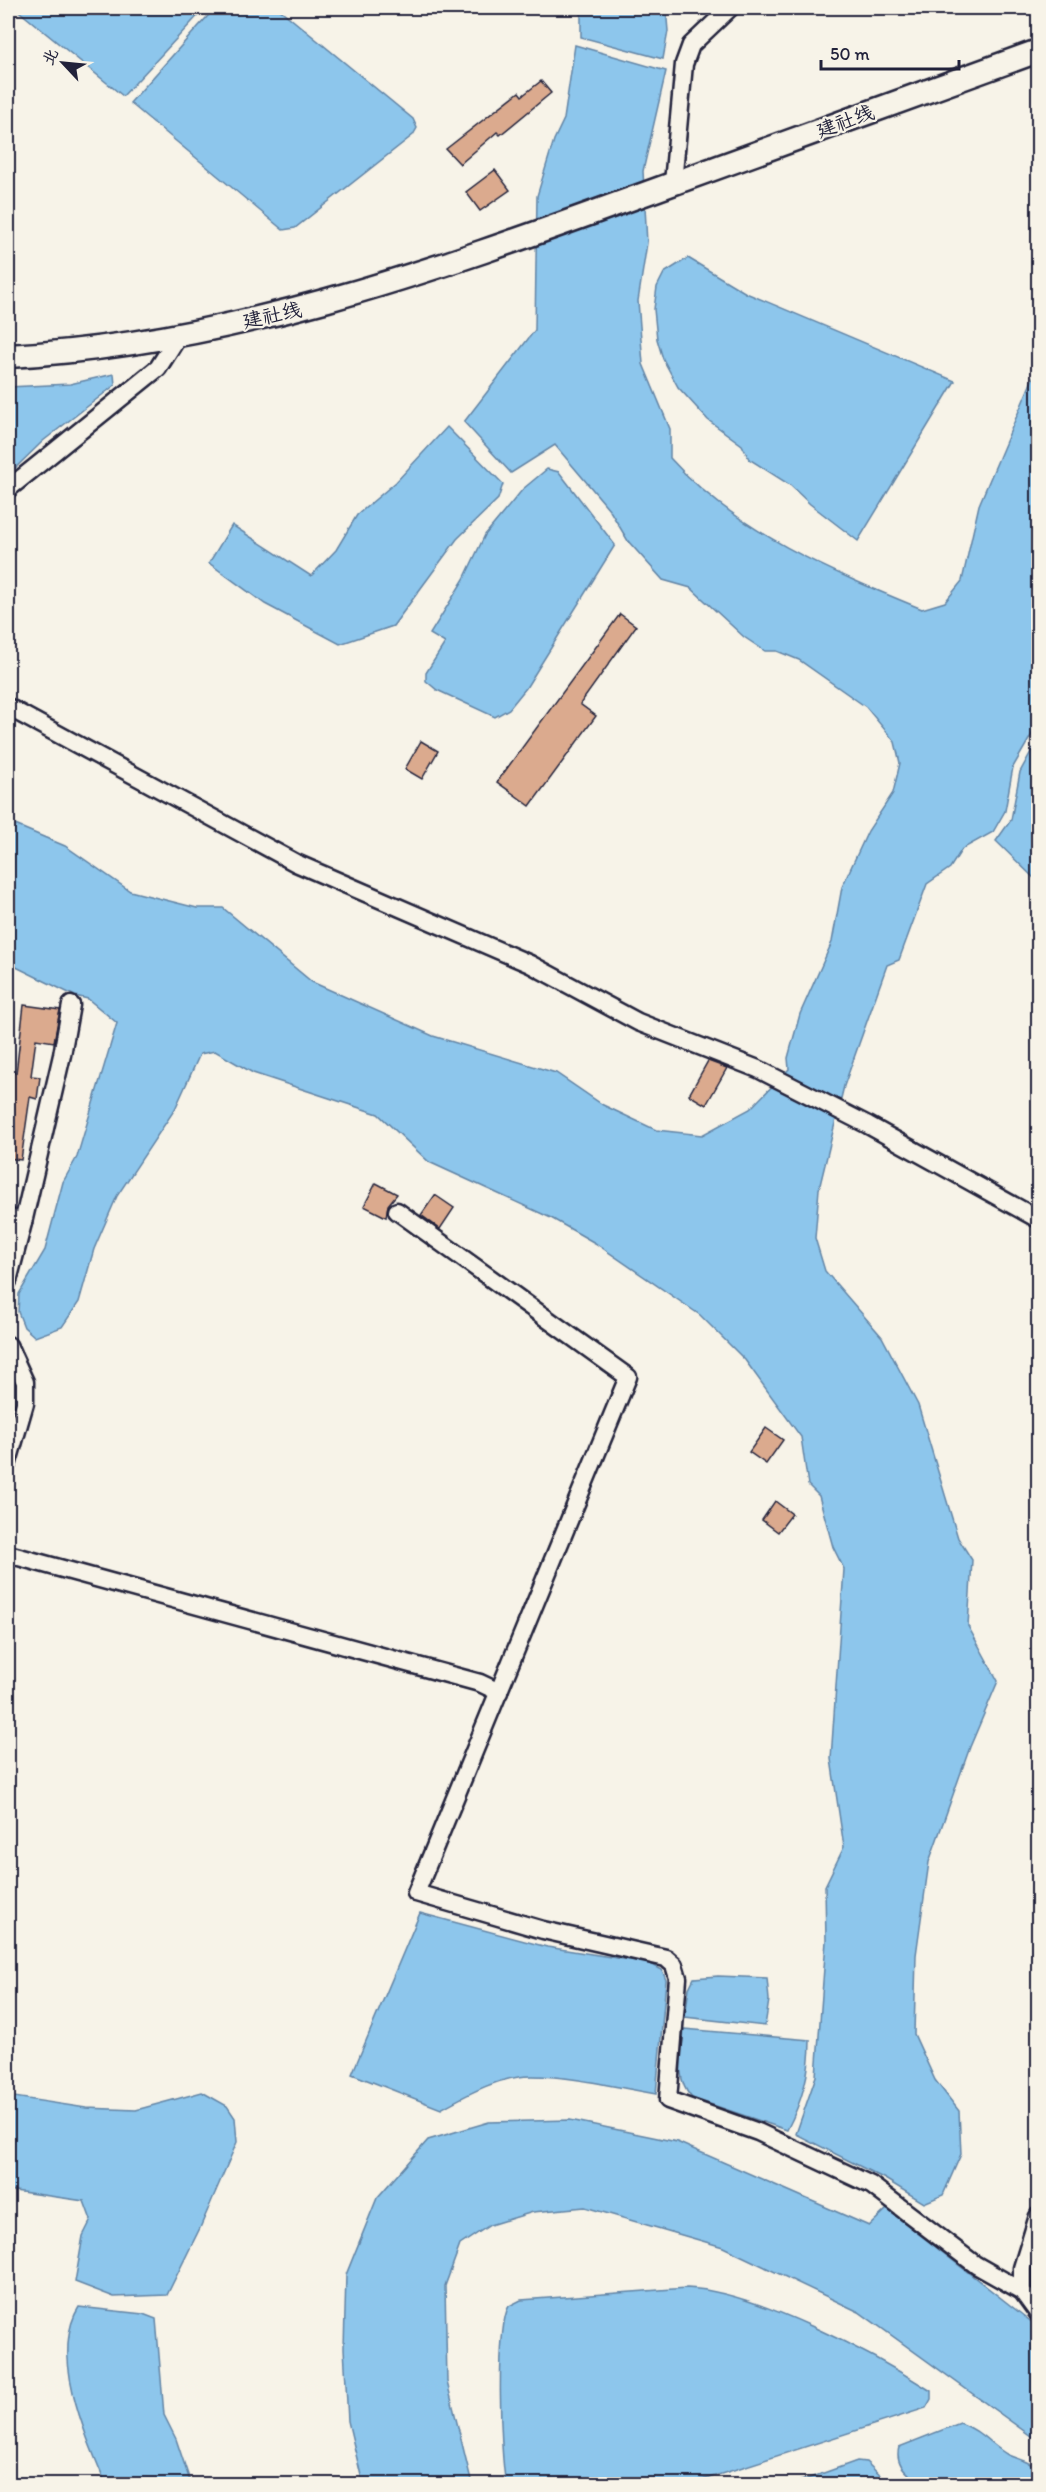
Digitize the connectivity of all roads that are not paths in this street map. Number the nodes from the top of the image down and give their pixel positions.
1 (730, 8) edge
2 (1038, 51) edge
3 (663, 187) junction
4 (179, 335) junction
5 (8, 356) edge
6 (8, 489) edge
7 (8, 707) edge
8 (71, 1005) dead end
9 (397, 1211) dead end
10 (1038, 1219) edge
11 (15, 1220) edge
12 (8, 1281) edge
13 (8, 1345) edge
14 (8, 1462) edge
15 (8, 1554) edge
16 (499, 1692) junction
17 (1038, 2216) edge
18 (1022, 2291) junction
19 (1038, 2313) edge

1 - 3 street
2 - 3 main road, 建社线
3 - 4 main road, 建社线
4 - 5 main road, 建社线
4 - 6 street
7 - 10 street
8 - 11 street
9 - 16 street
11 - 12 street
13 - 14 street
15 - 16 street
16 - 18 street
17 - 18 street
18 - 19 street

